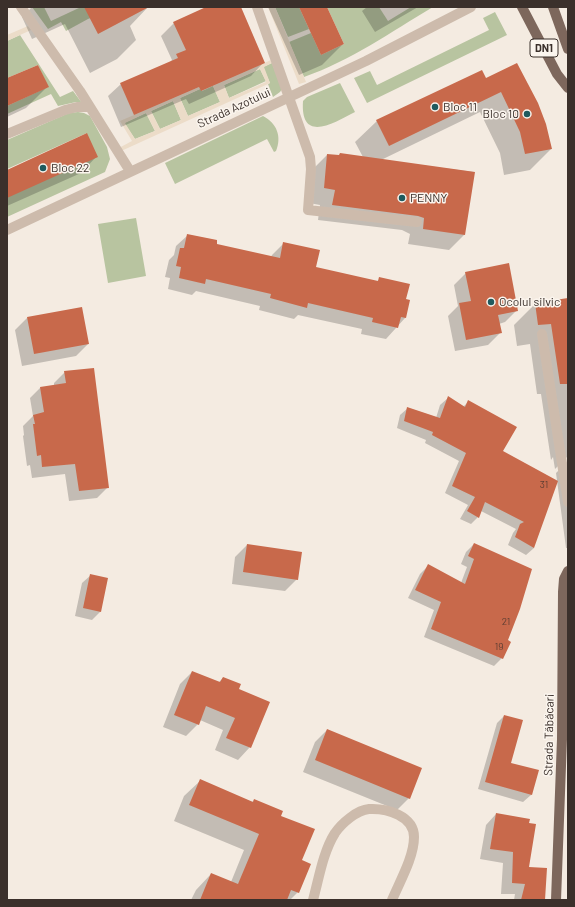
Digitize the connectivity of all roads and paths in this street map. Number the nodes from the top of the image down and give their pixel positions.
1 (21, 7) edge
2 (257, 7) edge
3 (522, 7) edge
4 (553, 7) edge
5 (464, 8) edge
6 (568, 49) edge
7 (568, 88) edge
8 (290, 97) junction
9 (90, 107) junction
10 (7, 134) edge
11 (130, 171) junction
12 (416, 222) dead end
13 (7, 230) edge
14 (542, 334) dead end
15 (568, 502) edge
16 (568, 570) edge
17 (313, 900) edge
18 (392, 900) edge
19 (556, 900) edge

1 - 9 street
2 - 8 street
3 - 7 main road, DN1
4 - 6 main road, DN1
5 - 8 street, Strada Azotului
8 - 11 street, Strada Azotului
8 - 12 street
9 - 10 street
9 - 11 street
11 - 13 street, Strada Azotului
14 - 15 street
16 - 19 main road, Strada Tăbăcari
17 - 18 street

